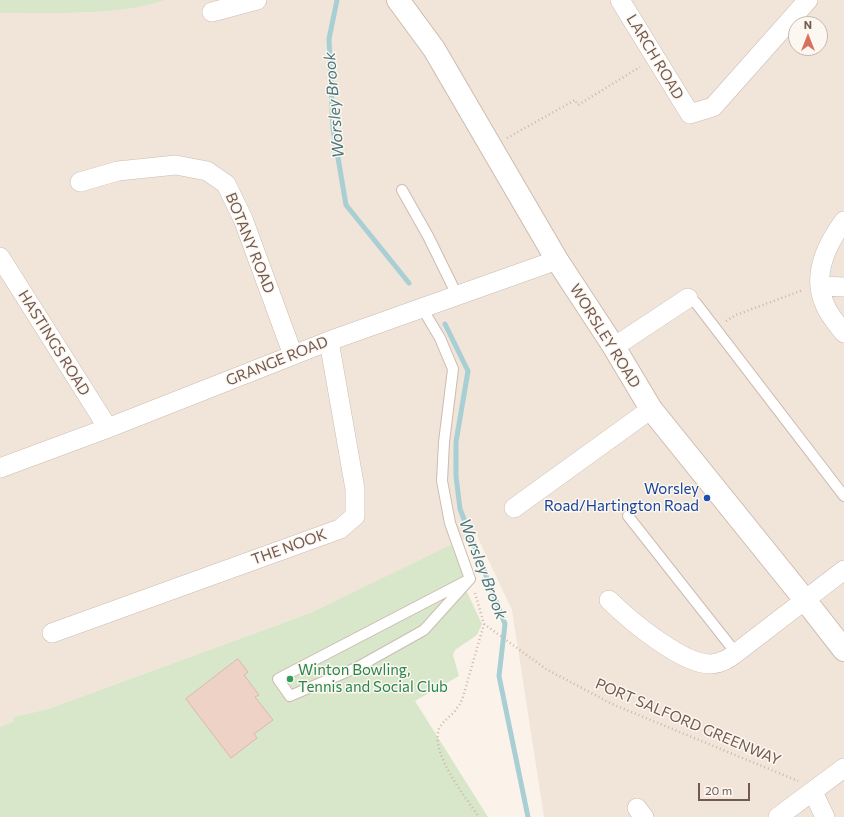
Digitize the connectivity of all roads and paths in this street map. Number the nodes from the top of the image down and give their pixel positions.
1 (257, 0) edge
2 (398, 0) edge
3 (620, 0) edge
4 (808, 0) edge
5 (212, 12) dead end
6 (655, 58) junction
7 (491, 147) junction
8 (80, 182) dead end
9 (402, 190) dead end
10 (844, 221) edge
11 (0, 257) edge
12 (557, 260) junction
13 (821, 286) junction
14 (844, 287) edge
15 (457, 295) junction
16 (688, 298) joint
17 (422, 308) junction
18 (715, 327) junction
19 (844, 333) edge
20 (329, 340) junction
21 (614, 347) junction
22 (293, 355) junction
23 (650, 409) junction
24 (108, 428) junction
25 (0, 468) edge
26 (844, 496) edge
27 (514, 508) dead end
28 (628, 516) dead end
29 (844, 570) edge
30 (470, 579) junction
31 (609, 600) dead end
32 (805, 600) junction
33 (484, 624) junction
34 (52, 633) dead end
35 (844, 650) edge
36 (736, 653) junction
37 (844, 768) edge
38 (813, 792) junction
39 (479, 817) edge
40 (778, 817) edge
41 (825, 817) edge

1 - 5 street
2 - 7 main road, WORSLEY ROAD
3 - 6 street, LARCH ROAD
4 - 6 street, LARCH ROAD
6 - 7 path
7 - 12 main road, WORSLEY ROAD
8 - 22 street, BOTANY ROAD
9 - 15 lane
10 - 13 street
11 - 24 street, HASTINGS ROAD
12 - 15 street, GRANGE ROAD
12 - 21 main road, WORSLEY ROAD
13 - 14 street
13 - 18 path
13 - 19 street
15 - 17 street, GRANGE ROAD
16 - 18 lane
16 - 21 street
17 - 20 street, GRANGE ROAD
17 - 30 lane
18 - 26 lane
20 - 22 street, GRANGE ROAD
20 - 34 street, THE NOOK
21 - 23 main road, WORSLEY ROAD
22 - 24 street, GRANGE ROAD
23 - 27 street
23 - 32 main road, WORSLEY ROAD
24 - 25 street, GRANGE ROAD
28 - 36 lane
29 - 32 street
30 - 30 lane
30 - 33 path
31 - 36 street
32 - 35 main road, WORSLEY ROAD
32 - 36 street
33 - 38 path, PORT SALFORD GREENWAY
33 - 39 path
37 - 38 street
38 - 40 street
38 - 41 street

